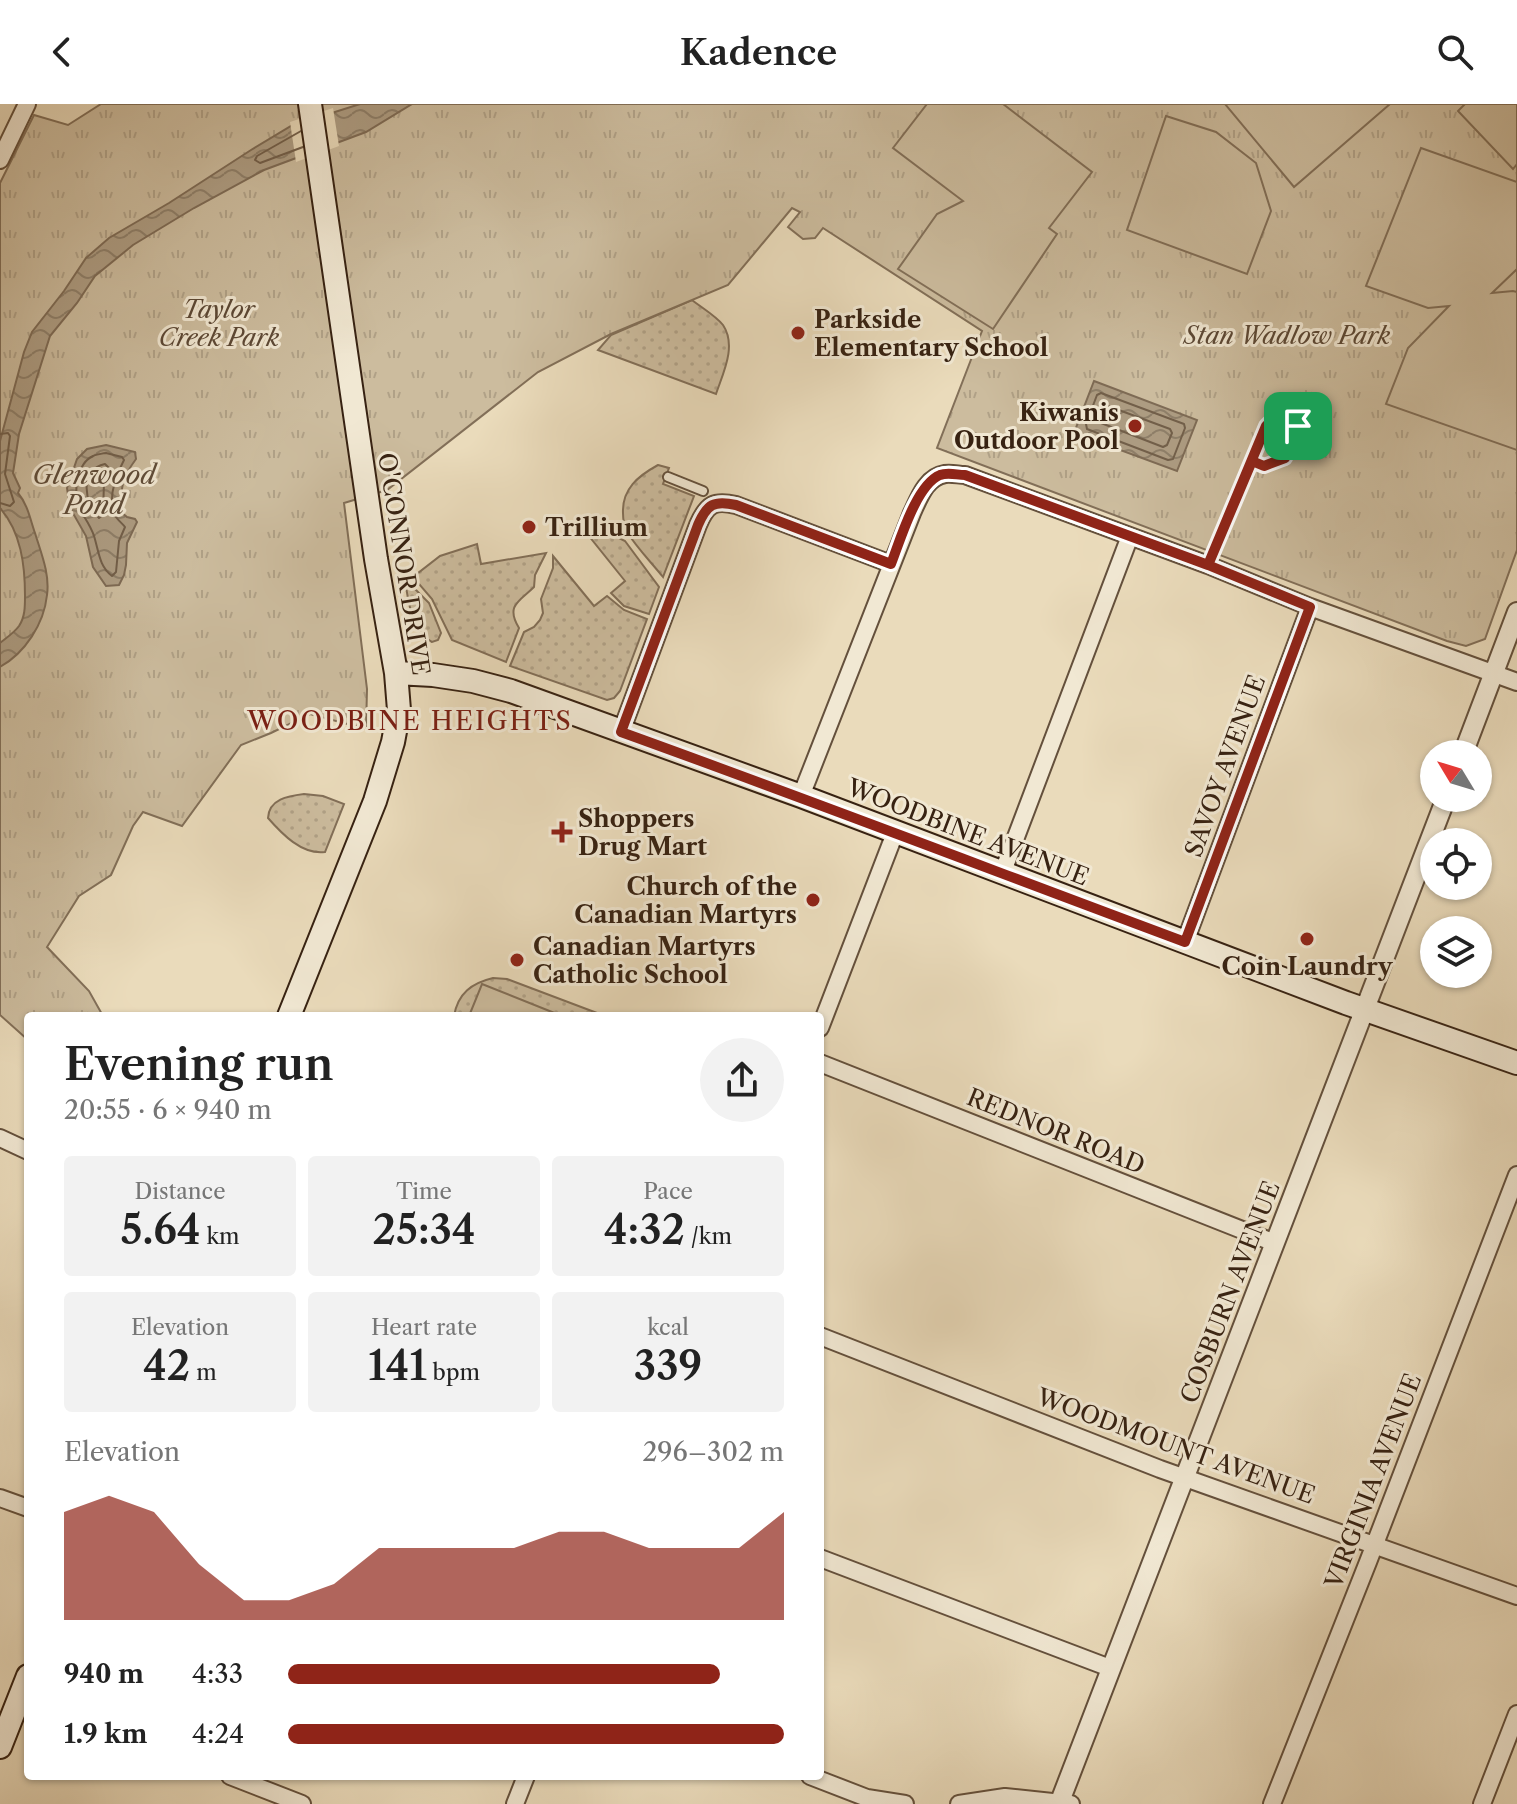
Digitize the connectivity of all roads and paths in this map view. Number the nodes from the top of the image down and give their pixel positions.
1 (27, 104) edge
2 (310, 104) edge
3 (0, 160) edge
4 (1252, 461) junction
5 (668, 477) dead end
6 (706, 498) junction
7 (1130, 536) junction
8 (891, 564) junction
9 (1208, 565) junction
10 (1310, 607) junction
11 (1517, 612) edge
12 (396, 673) junction
13 (1494, 673) junction
14 (1517, 682) edge
15 (621, 732) junction
16 (1468, 740) edge
17 (801, 796) junction
18 (1441, 812) edge
19 (895, 833) junction
20 (1002, 874) junction
21 (1185, 942) junction
22 (1365, 1009) junction
23 (291, 1012) edge
24 (824, 1018) edge
25 (1517, 1063) edge
26 (824, 1065) edge
27 (0, 1138) edge
28 (24, 1149) edge
29 (1517, 1175) edge
30 (1275, 1243) junction
31 (824, 1338) edge
32 (1184, 1477) junction
33 (0, 1498) edge
34 (24, 1507) edge
35 (1375, 1545) junction
36 (824, 1560) edge
37 (1517, 1596) edge
38 (1110, 1668) junction
39 (24, 1693) edge
40 (1517, 1714) edge
41 (0, 1747) edge
42 (240, 1780) edge
43 (524, 1780) edge
44 (820, 1780) edge
45 (1063, 1803) edge
46 (302, 1804) edge
47 (515, 1804) edge
48 (905, 1804) edge
49 (959, 1804) edge
50 (1272, 1804) edge
51 (1482, 1804) edge

1 - 3 street
2 - 12 main road, O'CONNOR DRIVE
4 - 4 lane
4 - 9 lane
5 - 6 lane
6 - 8 street
6 - 15 street
7 - 8 street
7 - 9 street
7 - 20 street
8 - 17 street
9 - 10 street
10 - 13 street
10 - 21 street, SAVOY AVENUE
11 - 13 street
12 - 15 main road, WOODBINE AVENUE
12 - 23 main road, O'CONNOR DRIVE
13 - 14 street
13 - 16 street
15 - 17 main road, WOODBINE AVENUE
17 - 19 main road, WOODBINE AVENUE
18 - 22 street, COSBURN AVENUE
19 - 20 main road, WOODBINE AVENUE
19 - 24 street
20 - 21 main road, WOODBINE AVENUE
21 - 22 main road, WOODBINE AVENUE
22 - 25 main road, WOODBINE AVENUE
22 - 30 street, COSBURN AVENUE
26 - 30 street, REDNOR ROAD
27 - 28 street
29 - 35 street, VIRGINIA AVENUE
30 - 32 street, COSBURN AVENUE
31 - 32 street, WOODMOUNT AVENUE
32 - 35 street, WOODMOUNT AVENUE
32 - 38 street, COSBURN AVENUE
33 - 34 street
35 - 37 street, WOODMOUNT AVENUE
35 - 50 street, VIRGINIA AVENUE
36 - 38 street
38 - 45 street, COSBURN AVENUE
39 - 41 main road
40 - 51 street
42 - 46 street
43 - 47 street
44 - 48 street
45 - 49 street

